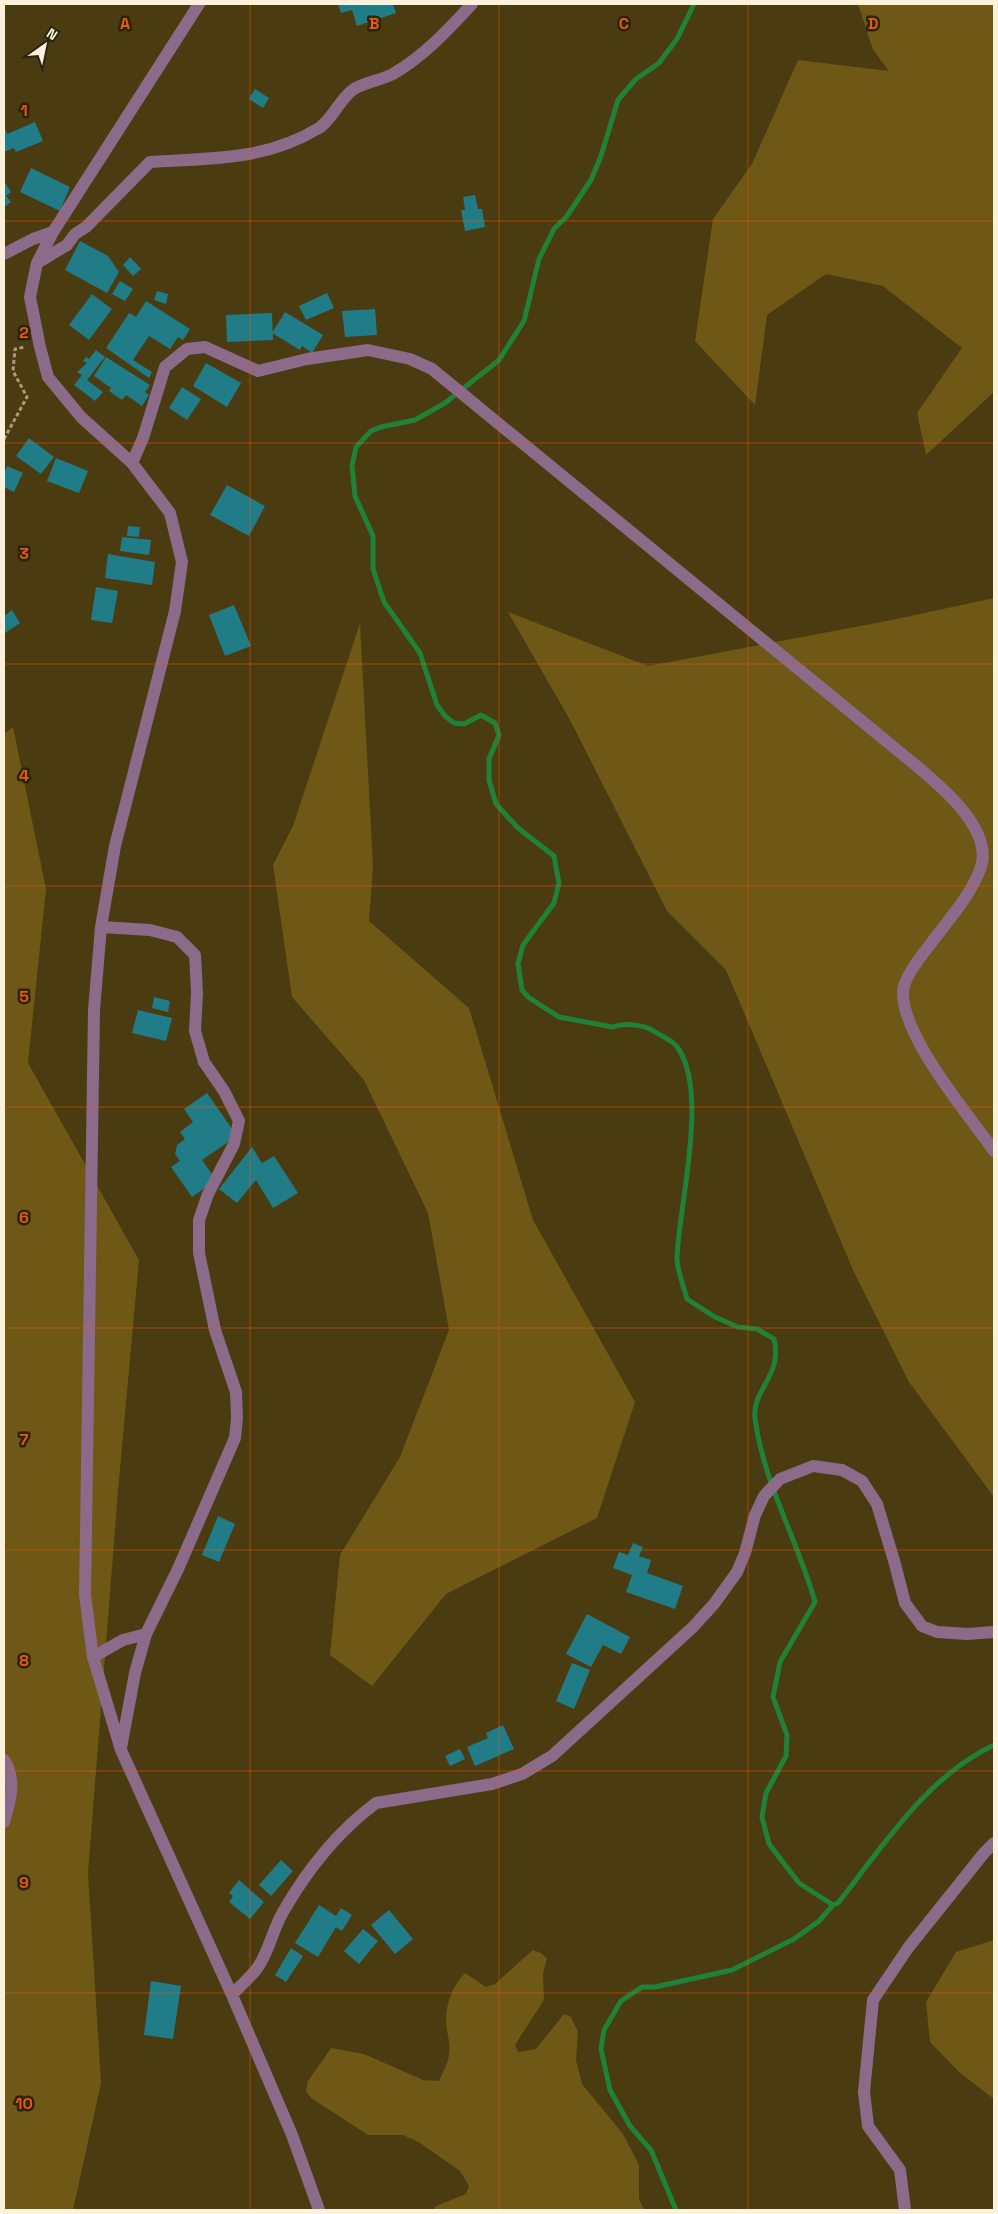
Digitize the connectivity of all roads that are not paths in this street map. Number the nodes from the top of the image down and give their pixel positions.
1 (199, 4) edge
2 (472, 4) edge
3 (53, 232) junction
4 (4, 254) edge
5 (37, 263) junction
6 (132, 463) junction
7 (101, 927) junction
8 (994, 1151) edge
9 (994, 1632) edge
10 (146, 1634) junction
11 (93, 1657) junction
12 (121, 1750) junction
13 (4, 1760) edge
14 (4, 1822) edge
15 (994, 1844) edge
16 (232, 1995) junction
17 (319, 2210) edge
18 (905, 2210) edge

1 - 3 street
2 - 5 street
3 - 4 street
3 - 5 street
5 - 6 street
6 - 7 street
6 - 8 street
7 - 10 street
7 - 11 street
9 - 16 street
10 - 11 street
10 - 12 street
11 - 12 street
12 - 16 street
13 - 14 street
15 - 18 street
16 - 17 street

